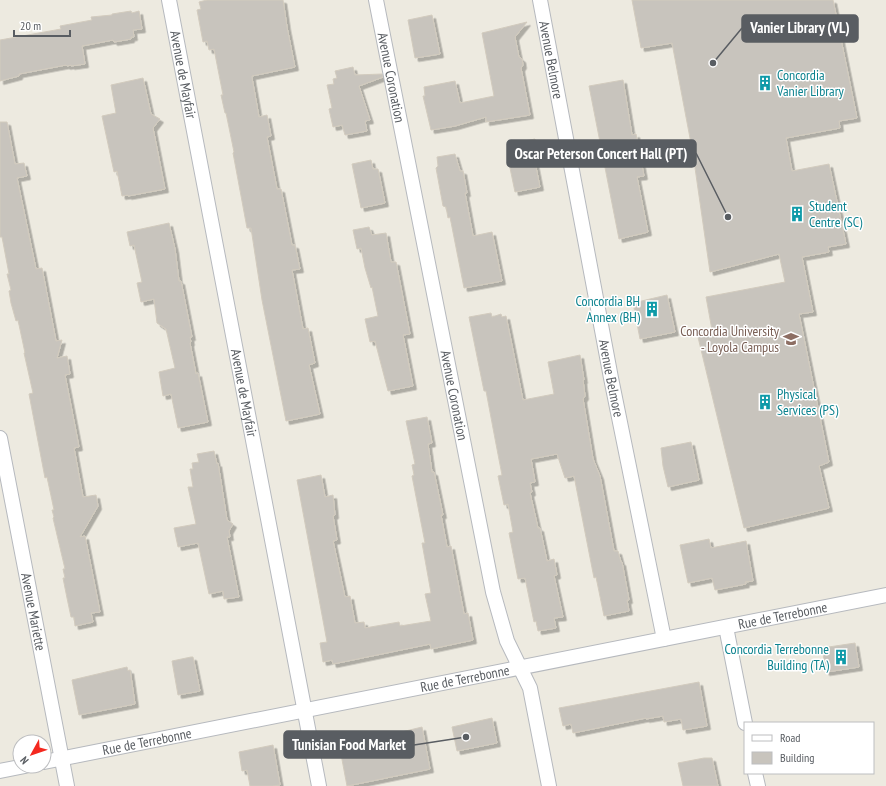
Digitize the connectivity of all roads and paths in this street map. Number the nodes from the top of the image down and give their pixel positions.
1 (169, 0) edge
2 (376, 0) edge
3 (540, 0) edge
4 (0, 438) edge
5 (886, 595) edge
6 (726, 627) junction
7 (664, 639) junction
8 (520, 667) junction
9 (304, 710) junction
10 (745, 722) edge
11 (61, 759) junction
12 (52, 761) edge
13 (12, 768) edge
14 (0, 771) edge
15 (755, 774) edge
16 (67, 786) edge
17 (319, 786) edge
18 (549, 786) edge
19 (758, 786) edge

1 - 9 street, Avenue de Mayfair
2 - 8 street, Avenue Coronation
3 - 7 street, Avenue Belmore
4 - 11 street, Avenue Mariette
5 - 6 street, Rue de Terrebonne
6 - 7 street, Rue de Terrebonne
6 - 10 street
7 - 8 street, Rue de Terrebonne
8 - 9 street, Rue de Terrebonne
8 - 18 street, Avenue Coronation
9 - 11 street, Rue de Terrebonne
9 - 17 street, Avenue de Mayfair
11 - 12 street, Rue de Terrebonne
11 - 16 street, Avenue Mariette
13 - 14 street
15 - 19 street

